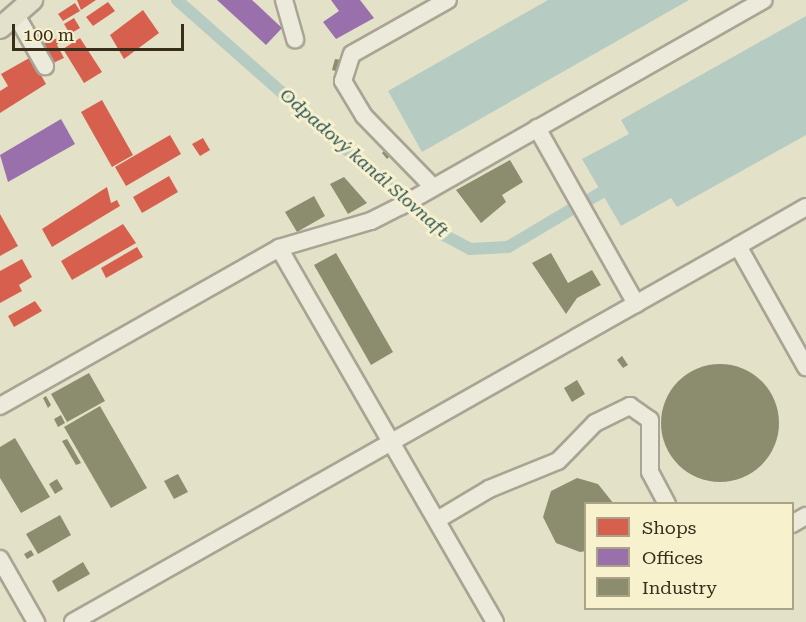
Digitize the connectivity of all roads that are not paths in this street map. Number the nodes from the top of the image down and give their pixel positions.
1 (32, 0) edge
2 (284, 0) edge
3 (448, 0) edge
4 (764, 0) edge
5 (16, 15) junction
6 (0, 28) edge
7 (295, 39) dead end
8 (45, 66) dead end
9 (537, 128) junction
10 (433, 187) junction
11 (806, 207) edge
12 (738, 246) junction
13 (279, 248) junction
14 (636, 304) junction
15 (806, 367) edge
16 (0, 406) edge
17 (392, 442) junction
18 (666, 502) edge
19 (437, 520) junction
20 (0, 559) edge
21 (36, 622) edge
22 (73, 622) edge
23 (495, 622) edge

1 - 5 main road
2 - 7 lane
3 - 10 lane
4 - 9 lane
5 - 6 main road
5 - 8 lane
9 - 10 lane
9 - 14 lane
10 - 13 lane
11 - 12 lane
12 - 14 lane
12 - 15 lane
13 - 16 lane
13 - 17 lane
14 - 17 lane
17 - 19 lane
17 - 22 lane
18 - 19 lane
19 - 23 lane
20 - 21 lane

